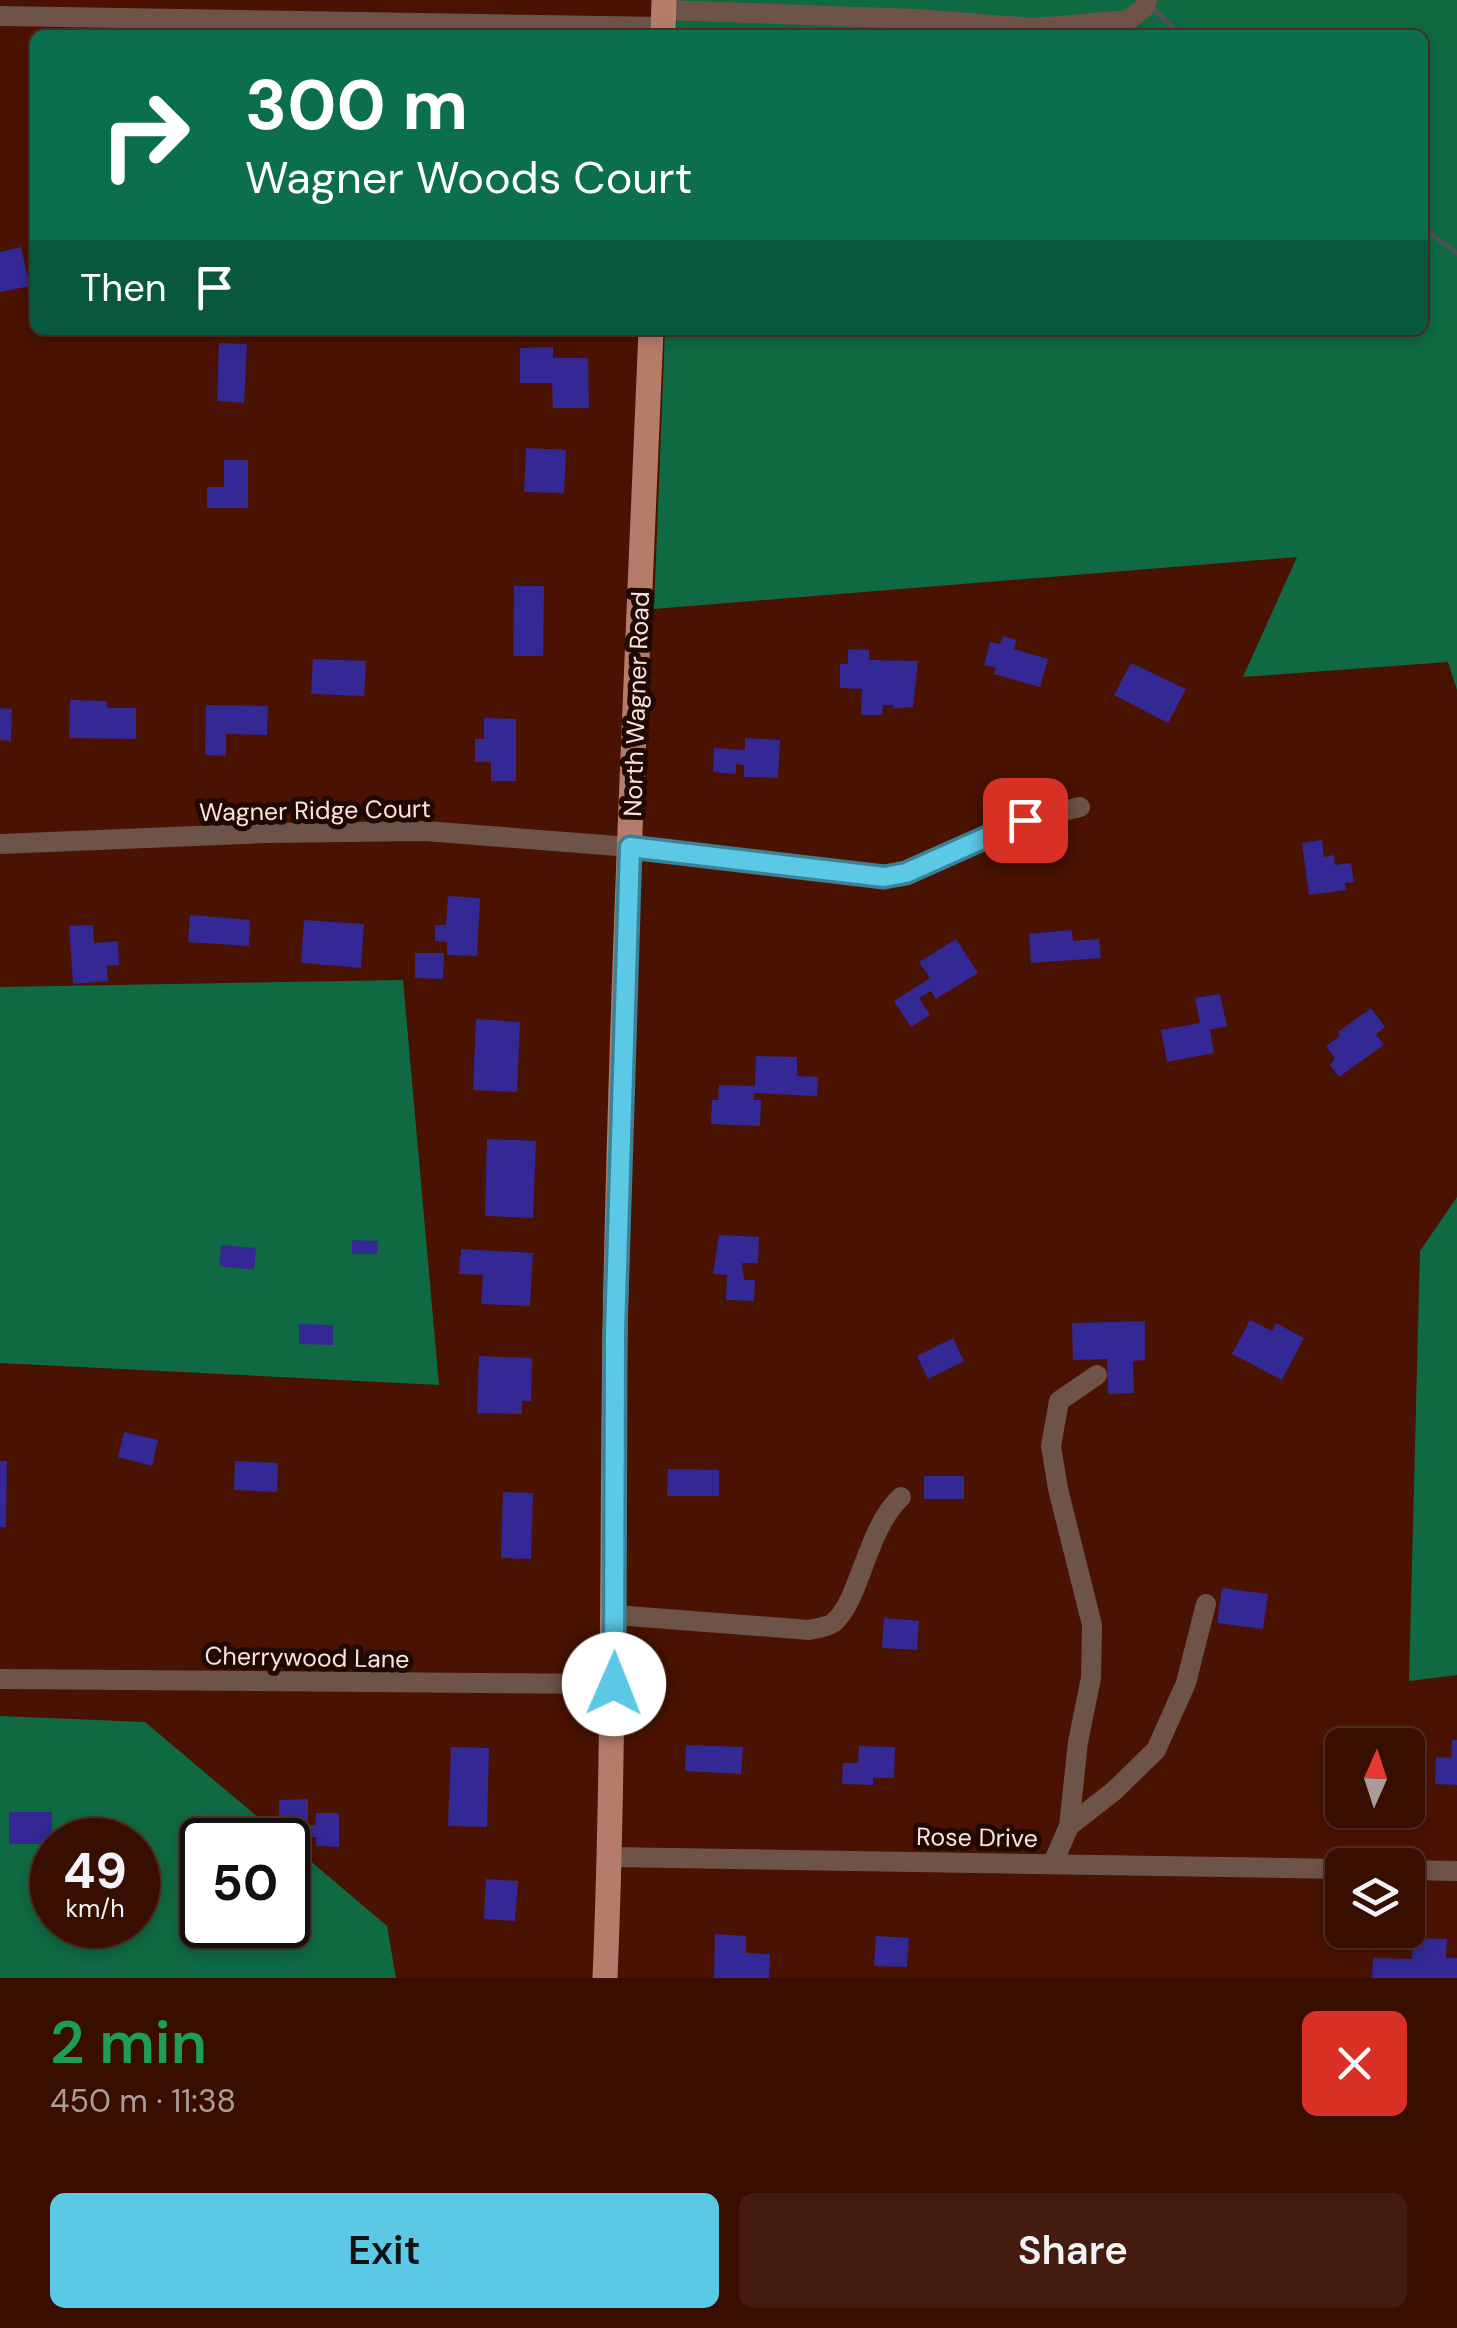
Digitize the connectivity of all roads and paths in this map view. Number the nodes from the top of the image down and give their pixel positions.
1 (1147, 0) edge
2 (0, 16) edge
3 (663, 18) edge
4 (651, 335) edge
5 (1080, 807) dead end
6 (0, 844) edge
7 (630, 847) junction
8 (1096, 1375) dead end
9 (901, 1497) dead end
10 (1206, 1604) dead end
11 (615, 1615) junction
12 (0, 1680) edge
13 (614, 1684) junction
14 (1070, 1826) junction
15 (610, 1857) junction
16 (1053, 1863) junction
17 (1325, 1868) edge
18 (1425, 1870) edge
19 (1457, 1871) edge
20 (604, 1978) edge

1 - 3 street
2 - 3 street
4 - 7 main road, North Wagner Road
5 - 7 street, Wagner Ridge Court
6 - 7 street, Wagner Ridge Court
7 - 11 main road, North Wagner Road
8 - 14 street
9 - 11 street
10 - 14 street
11 - 13 main road, North Wagner Road
12 - 13 street, Cherrywood Lane
13 - 15 main road, North Wagner Road
14 - 16 street
15 - 16 street, Rose Drive
15 - 20 main road, North Wagner Road
16 - 17 street, Rose Drive
18 - 19 street

